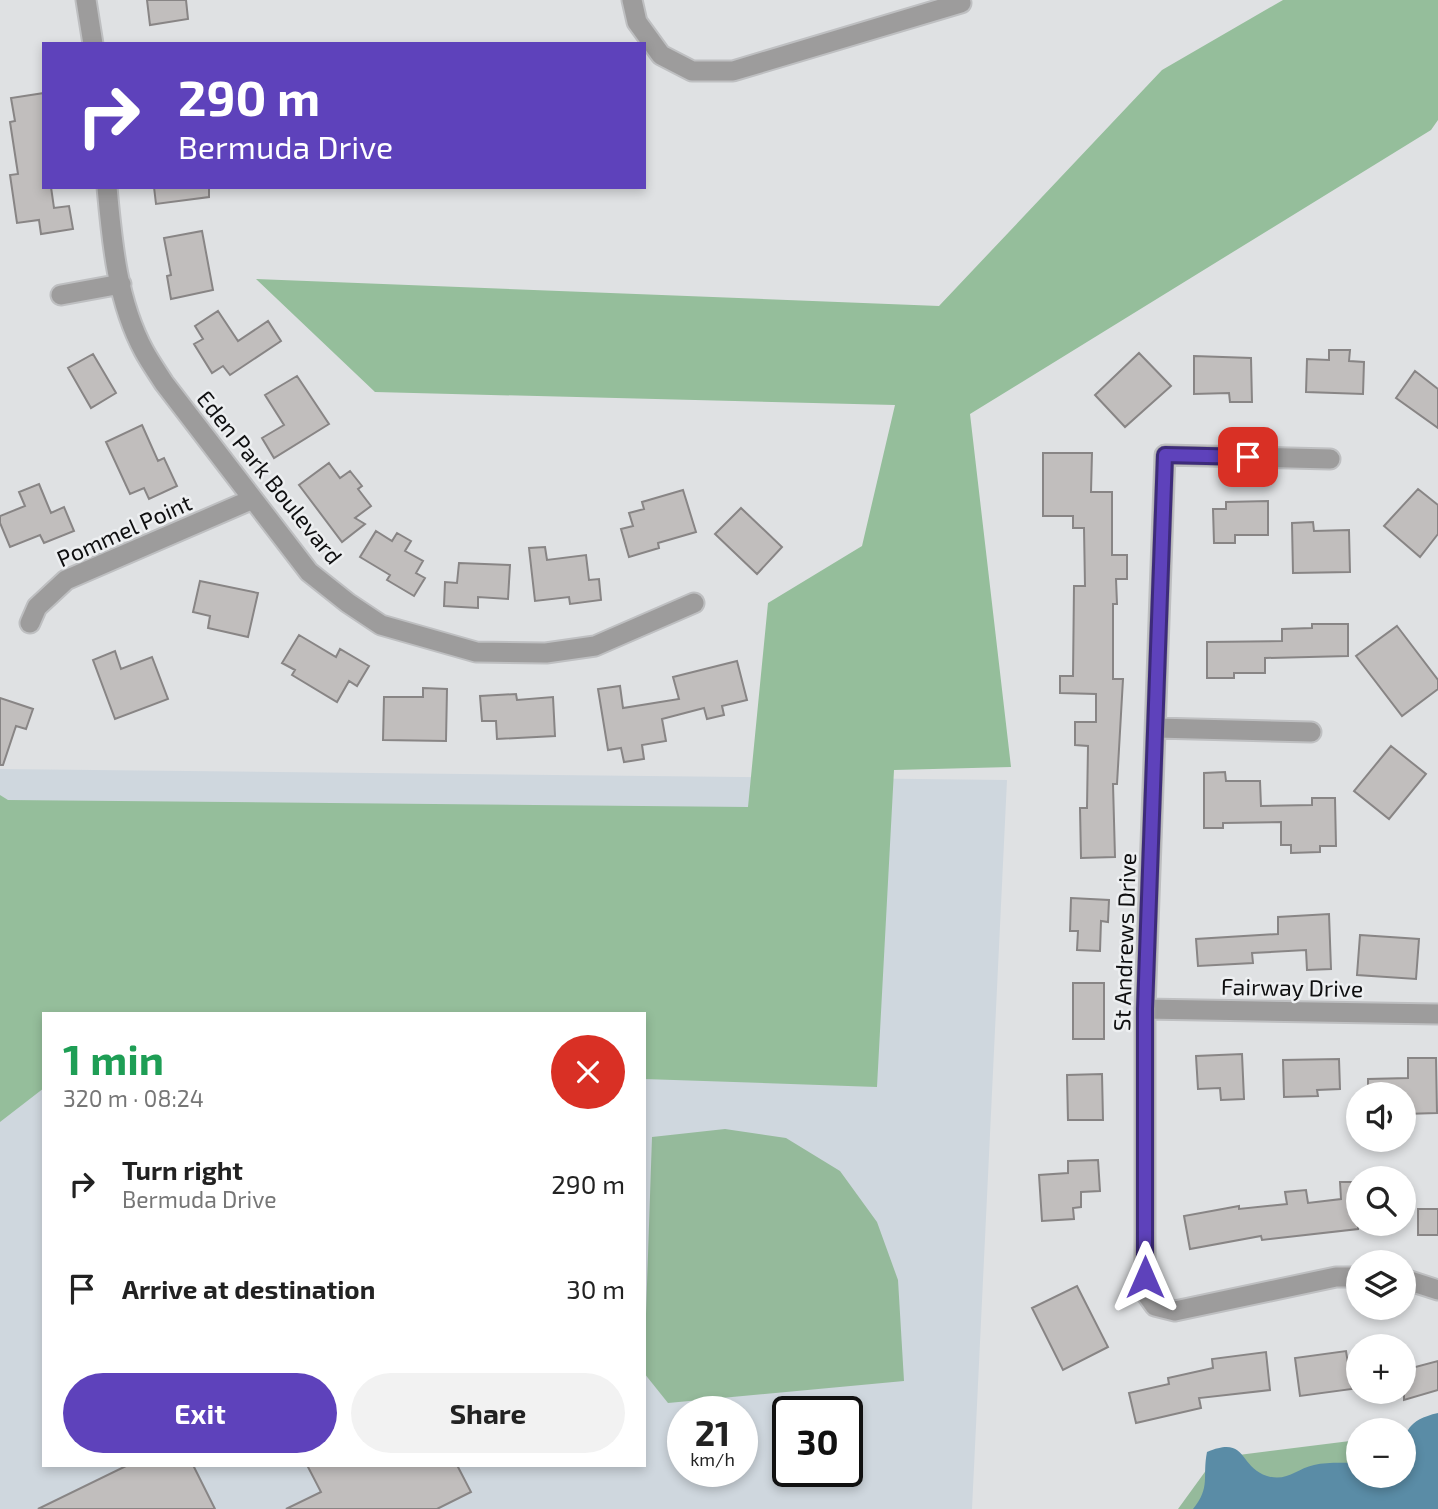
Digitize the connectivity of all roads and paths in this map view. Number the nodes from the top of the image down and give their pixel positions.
1 (86, 0) edge
2 (632, 0) edge
3 (961, 4) dead end
4 (93, 42) edge
5 (107, 189) edge
6 (121, 285) junction
7 (61, 295) dead end
8 (1330, 459) dead end
9 (253, 499) junction
10 (694, 603) dead end
11 (30, 623) dead end
12 (1156, 728) junction
13 (1311, 732) dead end
14 (1145, 1009) junction
15 (1438, 1014) edge
16 (1346, 1277) edge
17 (1416, 1283) edge
18 (1438, 1290) edge

1 - 4 street
2 - 3 street
5 - 6 street, Eden Park Boulevard
6 - 7 street
6 - 9 street, Eden Park Boulevard
8 - 12 street, St Andrews Drive
9 - 10 street, Eden Park Boulevard
9 - 11 street, Pommel Point
12 - 13 street
12 - 14 street, St Andrews Drive
14 - 15 street, Fairway Drive
14 - 16 street, St Andrews Drive
17 - 18 street

